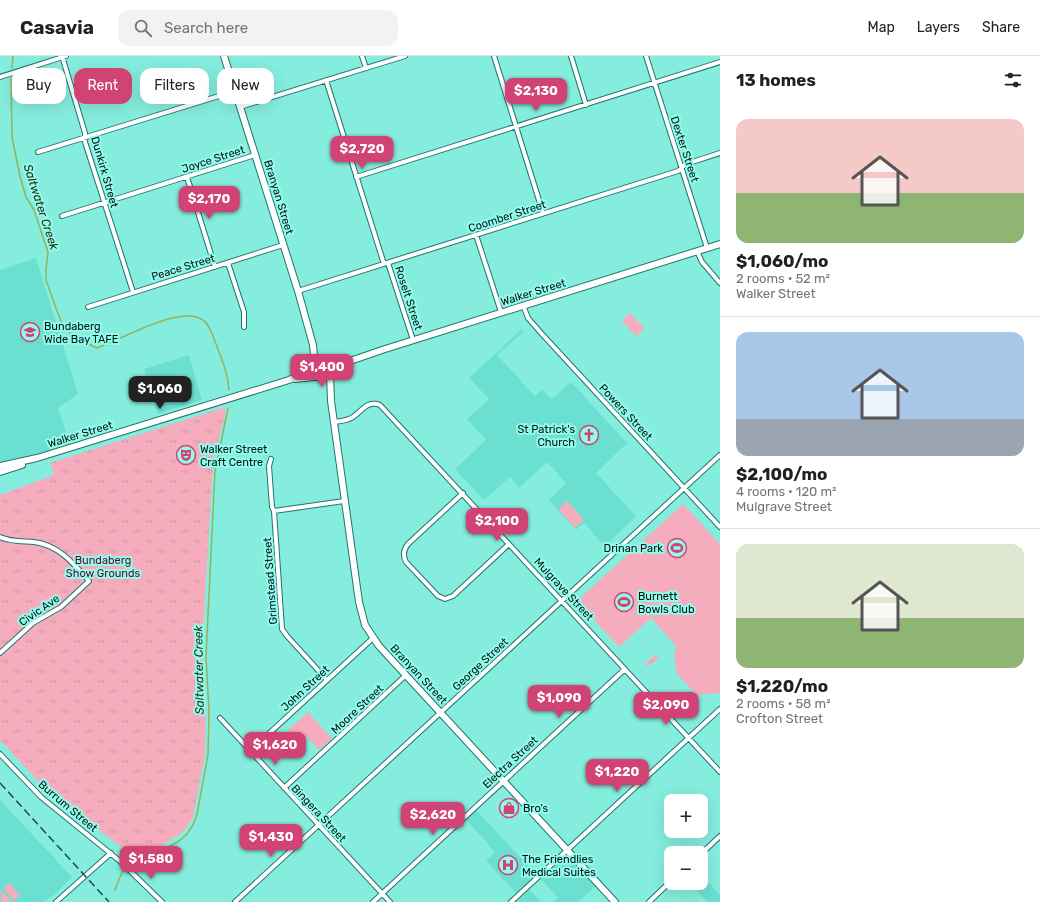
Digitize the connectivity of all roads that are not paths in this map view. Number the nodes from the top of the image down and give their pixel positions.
1 (63, 56) edge
2 (224, 56) edge
3 (362, 56) edge
4 (405, 56) edge
5 (494, 56) edge
6 (571, 56) edge
7 (646, 56) edge
8 (720, 62) edge
9 (228, 68) edge
10 (366, 68) junction
11 (0, 77) edge
12 (326, 80) junction
13 (654, 83) junction
14 (217, 97) edge
15 (239, 104) edge
16 (586, 105) junction
17 (240, 108) junction
18 (516, 127) junction
19 (85, 138) junction
20 (38, 152) dead end
21 (720, 153) edge
22 (255, 155) junction
23 (681, 168) junction
24 (187, 177) junction
25 (356, 177) junction
26 (104, 203) junction
27 (543, 213) junction
28 (62, 216) dead end
29 (476, 235) junction
30 (720, 244) edge
31 (283, 245) junction
32 (707, 248) junction
33 (697, 251) junction
34 (228, 263) junction
35 (386, 263) junction
36 (215, 267) junction
37 (720, 283) edge
38 (298, 291) junction
39 (133, 292) junction
40 (523, 305) junction
41 (88, 307) dead end
42 (501, 312) junction
43 (244, 327) dead end
44 (413, 340) junction
45 (313, 345) junction
46 (353, 360) junction
47 (326, 362) junction
48 (314, 367) junction
49 (330, 373) junction
50 (320, 378) junction
51 (289, 380) junction
52 (331, 401) junction
53 (334, 422) junction
54 (720, 455) edge
55 (36, 458) junction
56 (271, 459) dead end
57 (27, 463) junction
58 (0, 466) edge
59 (0, 472) edge
60 (0, 475) edge
61 (684, 488) junction
62 (463, 493) junction
63 (344, 501) junction
64 (274, 511) junction
65 (720, 528) edge
66 (0, 537) edge
67 (509, 544) junction
68 (562, 601) junction
69 (373, 638) junction
70 (0, 653) edge
71 (625, 669) junction
72 (406, 675) junction
73 (327, 680) junction
74 (720, 709) edge
75 (440, 713) junction
76 (220, 718) dead end
77 (688, 738) junction
78 (250, 751) junction
79 (0, 754) edge
80 (720, 772) edge
81 (504, 781) junction
82 (284, 788) junction
83 (318, 825) junction
84 (720, 836) edge
85 (708, 847) edge
86 (567, 850) junction
87 (111, 853) junction
88 (664, 888) edge
89 (382, 894) junction
90 (56, 902) edge
91 (162, 902) edge
92 (235, 902) edge
93 (373, 902) edge
94 (390, 902) edge
95 (511, 902) edge
96 (615, 902) edge
97 (649, 902) edge

1 - 11 street
1 - 19 street, Dunkirk Street
2 - 9 street, Branyan Street
3 - 10 street
4 - 10 street
5 - 18 street
6 - 16 street
7 - 13 street, Dexter Street
8 - 13 street
10 - 12 street
12 - 17 street
12 - 25 street, Roselt Street
13 - 16 street
13 - 23 street, Dexter Street
14 - 19 street
15 - 17 street, Branyan Street
16 - 18 street
17 - 22 street, Branyan Street
18 - 25 street
18 - 27 street
19 - 20 street
19 - 26 street, Dunkirk Street
21 - 23 street, Coomber Street
22 - 24 street, Joyce Street
22 - 31 street, Branyan Street
23 - 27 street, Coomber Street
23 - 32 street, Dexter Street
24 - 26 street, Joyce Street
24 - 36 street
25 - 35 street, Roselt Street
26 - 28 street, Joyce Street
26 - 39 street, Dunkirk Street
27 - 29 street, Coomber Street
29 - 35 street, Coomber Street
29 - 42 street
30 - 32 street, Walker Street
31 - 34 street, Peace Street
31 - 38 street, Branyan Street
32 - 33 street, Walker Street
33 - 37 street
33 - 40 street, Walker Street
34 - 36 street, Peace Street
34 - 43 street
35 - 38 street, Coomber Street
35 - 44 street, Roselt Street
36 - 39 street, Peace Street
38 - 45 street, Branyan Street
39 - 41 street, Peace Street
40 - 42 street, Walker Street
40 - 61 street, Powers Street
42 - 44 street, Walker Street
44 - 46 street, Walker Street
45 - 47 street, Branyan Street
45 - 48 street, Branyan Street
46 - 47 street, Walker Street
46 - 49 street, Walker Street
47 - 48 street
47 - 49 street
48 - 50 street
48 - 51 street, Walker Street
49 - 50 street
49 - 52 street, Branyan Street
50 - 51 street, Walker Street
50 - 52 street, Branyan Street
51 - 55 street, Walker Street
52 - 53 street, Branyan Street
53 - 62 street, Mulgrave Street
53 - 63 street, Branyan Street
54 - 61 street, George Street
55 - 57 street, Walker Street
55 - 58 street, Walker Street
56 - 64 street, Grimstead Street
57 - 59 street, Walker Street
57 - 60 street
61 - 65 street, Powers Street
61 - 68 street, George Street
62 - 67 street, Mulgrave Street
62 - 67 street
63 - 64 street
63 - 69 street, Branyan Street
64 - 73 street, Grimstead Street
66 - 70 street, Civic Ave
67 - 68 street, Mulgrave Street
68 - 71 street, Mulgrave Street
68 - 75 street, George Street
69 - 72 street, Branyan Street
69 - 73 street, John Street
71 - 77 street, Mulgrave Street
71 - 81 street, Electra Street
72 - 75 street, Branyan Street
72 - 82 street, Moore Street
73 - 78 street, John Street
74 - 77 street
75 - 81 street, Branyan Street
75 - 83 street, George Street
76 - 78 street, Bingera Street
77 - 80 street, Mulgrave Street
77 - 86 street
78 - 82 street, Bingera Street
79 - 87 street, Burrum Street
81 - 86 street, Branyan Street
81 - 89 street, Electra Street
82 - 83 street, Bingera Street
83 - 89 street, Bingera Street
83 - 92 street, George Street
84 - 85 street
86 - 95 street
86 - 96 street, Branyan Street
87 - 90 street
87 - 91 street, Burrum Street
88 - 97 street
89 - 93 street, Electra Street
89 - 94 street, Bingera Street

